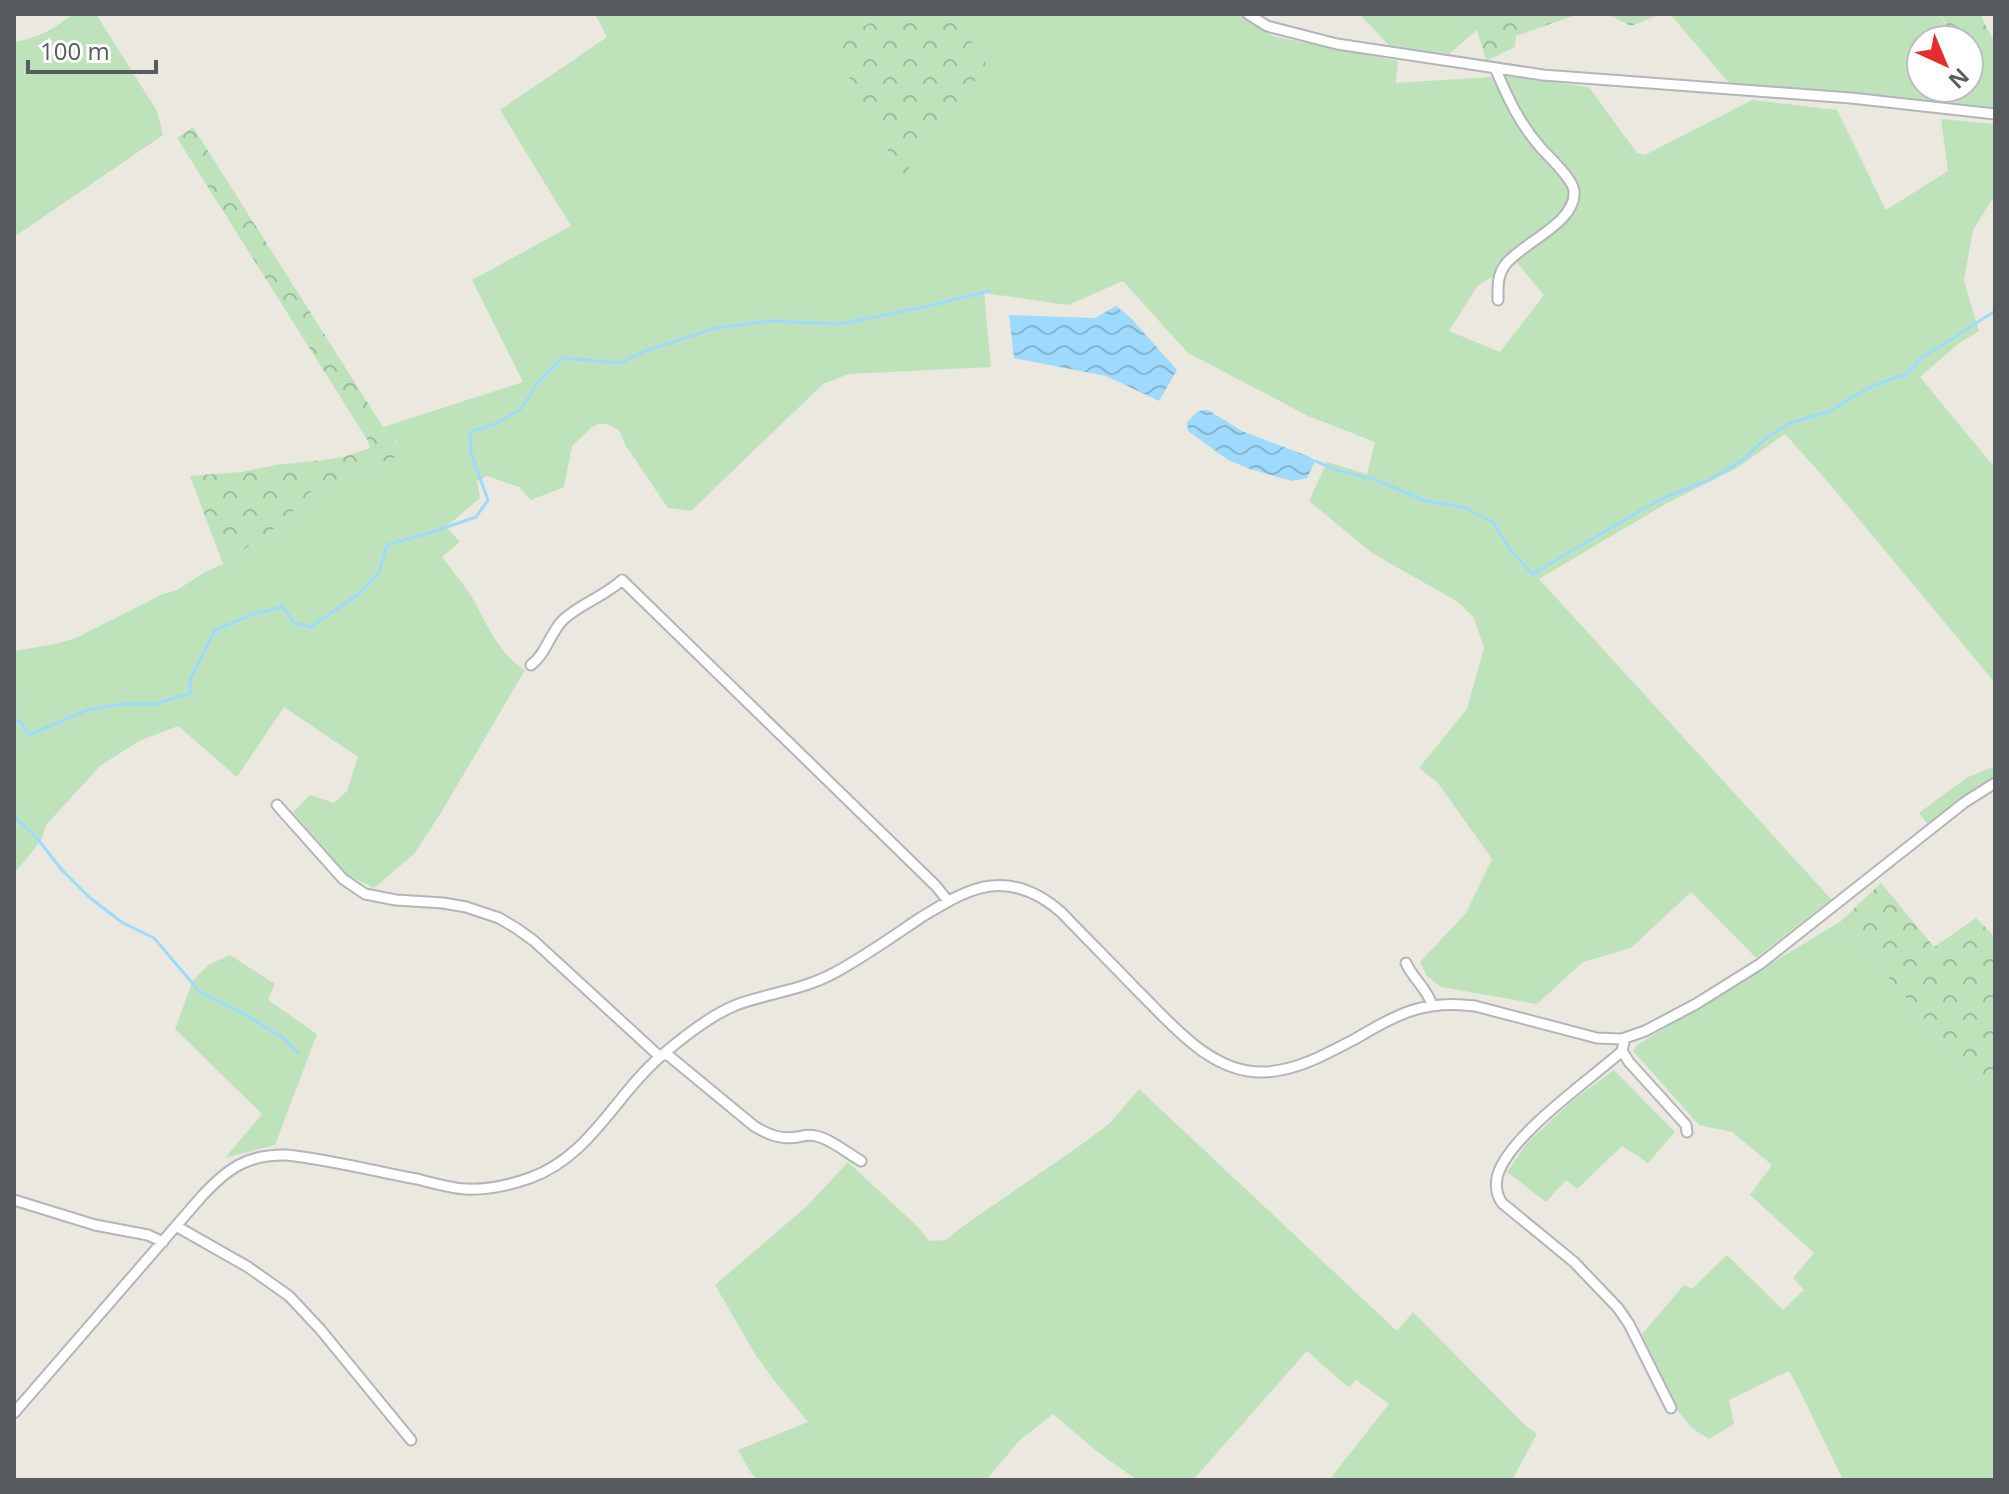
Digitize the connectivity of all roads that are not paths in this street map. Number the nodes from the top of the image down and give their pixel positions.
1 (1248, 14) edge
2 (1495, 68) junction
3 (1995, 114) edge
4 (1498, 300) dead end
5 (531, 665) dead end
6 (1995, 783) edge
7 (277, 805) dead end
8 (948, 901) junction
9 (1406, 963) dead end
10 (1432, 1005) junction
11 (1622, 1039) junction
12 (1622, 1051) junction
13 (661, 1056) junction
14 (1687, 1132) dead end
15 (861, 1161) dead end
16 (14, 1200) edge
17 (176, 1226) junction
18 (163, 1242) junction
19 (1671, 1408) dead end
20 (14, 1413) edge
21 (411, 1440) dead end

1 - 2 street
2 - 3 street
2 - 4 street
5 - 8 street
6 - 11 street
7 - 13 street
8 - 10 street
8 - 13 street
9 - 10 street
10 - 11 street
11 - 12 street
12 - 14 street
12 - 19 street
13 - 15 street
13 - 17 street
16 - 18 street
17 - 18 street
17 - 21 street
18 - 20 street

